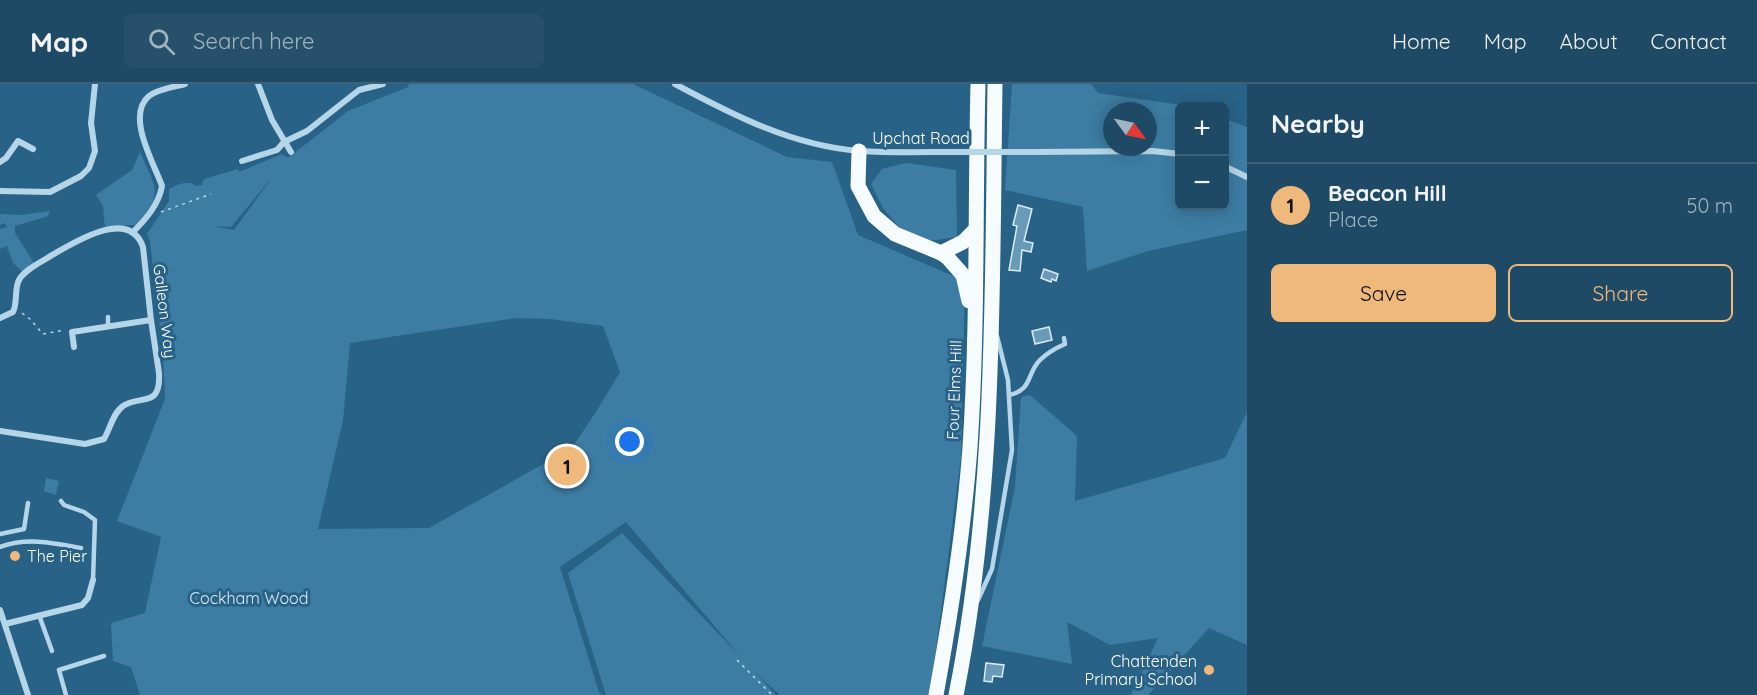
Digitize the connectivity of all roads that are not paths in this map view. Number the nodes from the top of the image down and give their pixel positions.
1 (95, 84) edge
2 (185, 84) edge
3 (258, 84) edge
4 (383, 84) edge
5 (675, 84) edge
6 (978, 84) edge
7 (995, 84) edge
8 (358, 87) edge
9 (284, 142) junction
10 (33, 149) dead end
11 (859, 151) junction
12 (291, 152) dead end
13 (1175, 154) edge
14 (242, 161) dead end
15 (0, 162) edge
16 (1229, 168) edge
17 (1247, 177) edge
18 (0, 191) edge
19 (976, 229) junction
20 (134, 232) junction
21 (941, 253) junction
22 (992, 313) junction
23 (108, 317) dead end
24 (0, 318) edge
25 (150, 320) junction
26 (108, 326) junction
27 (974, 336) junction
28 (1064, 338) dead end
29 (74, 347) dead end
30 (1009, 395) junction
31 (0, 431) edge
32 (61, 501) dead end
33 (28, 503) dead end
34 (0, 534) edge
35 (0, 547) edge
36 (81, 548) dead end
37 (93, 580) joint
38 (0, 610) edge
39 (39, 615) junction
40 (970, 617) junction
41 (5, 624) junction
42 (52, 651) dead end
43 (104, 656) dead end
44 (28, 695) edge
45 (66, 695) edge
46 (936, 695) edge
47 (956, 695) edge

1 - 18 street
2 - 20 street
3 - 9 street
4 - 8 street
5 - 11 street, Upchat Road
6 - 19 main road, Four Elms Hill
7 - 22 main road
8 - 9 street
9 - 12 street
9 - 14 street
10 - 15 street
11 - 13 street, Upchat Road, bridge
11 - 21 main road
16 - 17 street
19 - 21 main road
19 - 27 main road, Four Elms Hill
20 - 24 street
20 - 25 street, Galleon Way
21 - 27 main road
22 - 30 lane
22 - 40 main road
23 - 26 lane
25 - 26 street
25 - 31 street, Galleon Way
26 - 29 street
27 - 46 main road, Four Elms Hill
28 - 30 lane
30 - 40 lane
32 - 37 lane
33 - 34 lane
35 - 36 lane
37 - 39 street
38 - 41 street
39 - 41 street
39 - 42 lane
40 - 47 main road
41 - 44 street
43 - 45 lane

